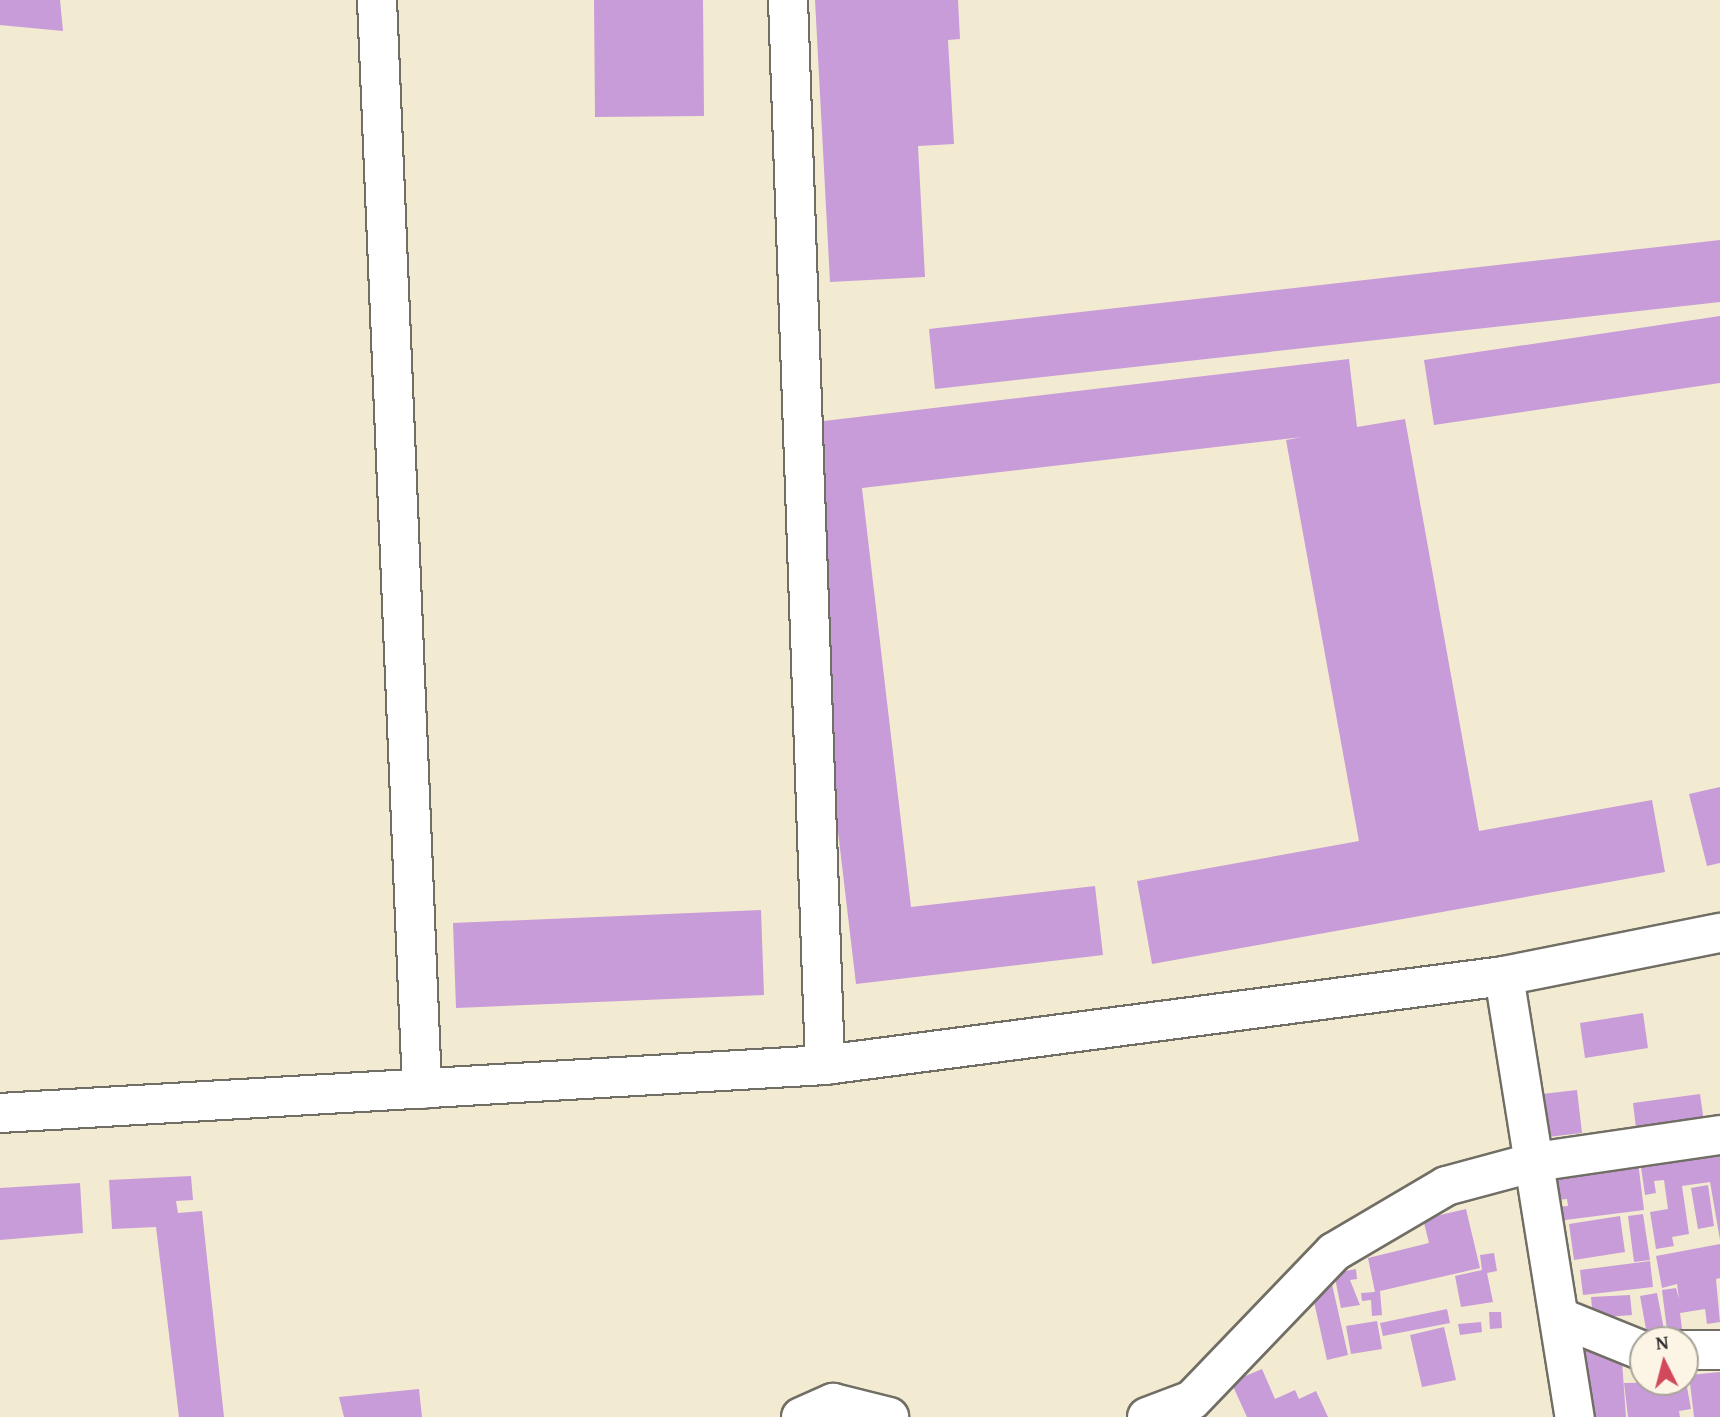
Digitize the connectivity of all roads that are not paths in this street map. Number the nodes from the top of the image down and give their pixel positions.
1 (377, 0) edge
2 (788, 0) edge
3 (1720, 933) edge
4 (1504, 975) junction
5 (825, 1065) junction
6 (422, 1088) junction
7 (0, 1113) edge
8 (1720, 1135) edge
9 (1535, 1162) junction
10 (1559, 1317) junction
11 (1629, 1345) edge
12 (1699, 1350) edge
13 (1720, 1350) edge
14 (1198, 1408) edge
15 (801, 1417) edge
16 (889, 1417) edge
17 (1147, 1417) edge
18 (1575, 1417) edge

1 - 6 street
2 - 5 street
3 - 4 street
4 - 5 street
4 - 9 street
5 - 6 street
6 - 7 street
8 - 9 street
9 - 10 street
9 - 14 street
10 - 11 street
10 - 18 street
12 - 13 street
14 - 17 street
15 - 16 street

